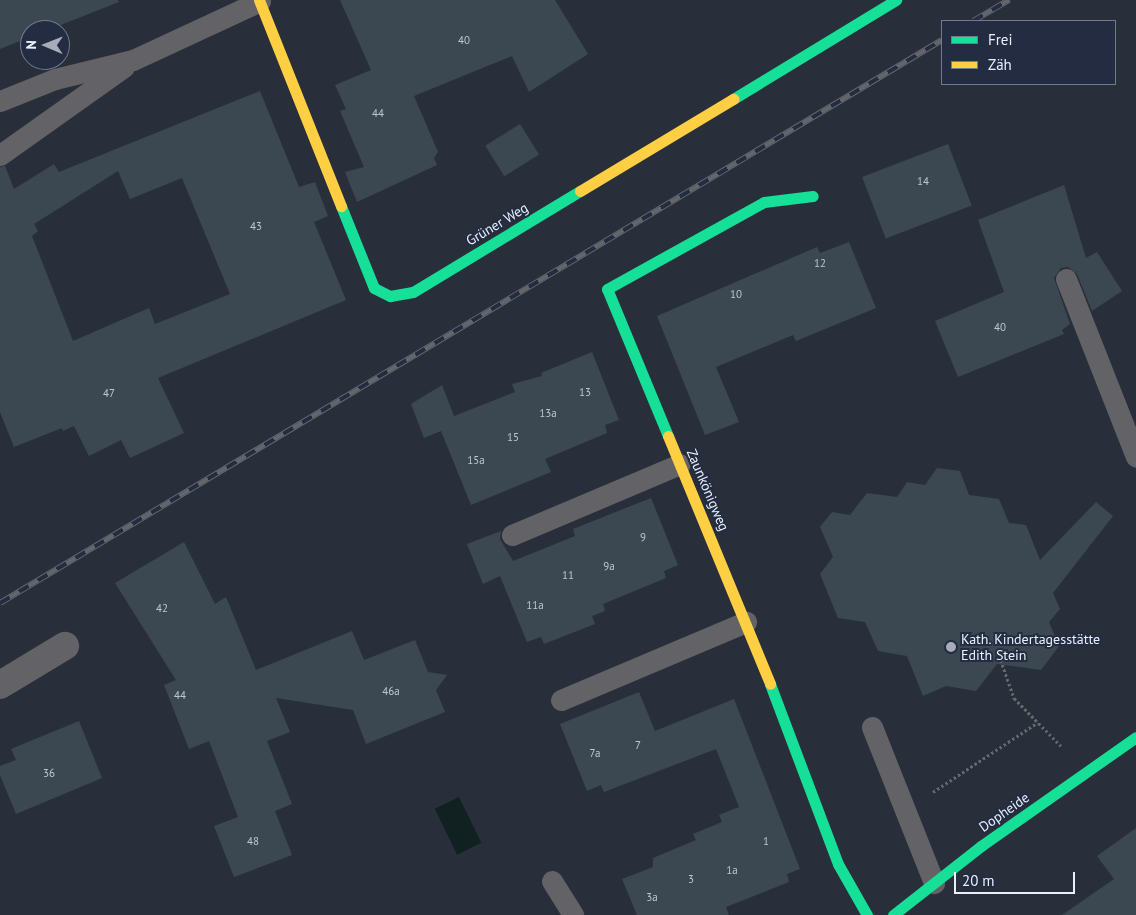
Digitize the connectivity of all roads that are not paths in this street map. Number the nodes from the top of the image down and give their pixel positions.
1 (896, 0) edge
2 (260, 1) edge
3 (133, 60) junction
4 (0, 101) edge
5 (0, 155) edge
6 (813, 196) dead end
7 (1066, 279) dead end
8 (1136, 457) edge
9 (680, 464) junction
10 (512, 535) dead end
11 (746, 622) junction
12 (65, 646) dead end
13 (0, 685) edge
14 (561, 700) dead end
15 (872, 727) dead end
16 (1136, 737) edge
17 (552, 881) dead end
18 (934, 883) junction
19 (573, 915) edge
20 (867, 915) edge
21 (893, 915) edge

1 - 2 street, Grüner Weg
2 - 3 lane
3 - 4 lane
3 - 5 lane
6 - 9 street, Zaunkönigweg
7 - 8 lane
9 - 10 lane
9 - 11 street, Zaunkönigweg
11 - 14 lane
11 - 20 street, Zaunkönigweg
12 - 13 street
15 - 18 lane
16 - 18 street, Dopheide
17 - 19 lane
18 - 21 street, Dopheide

